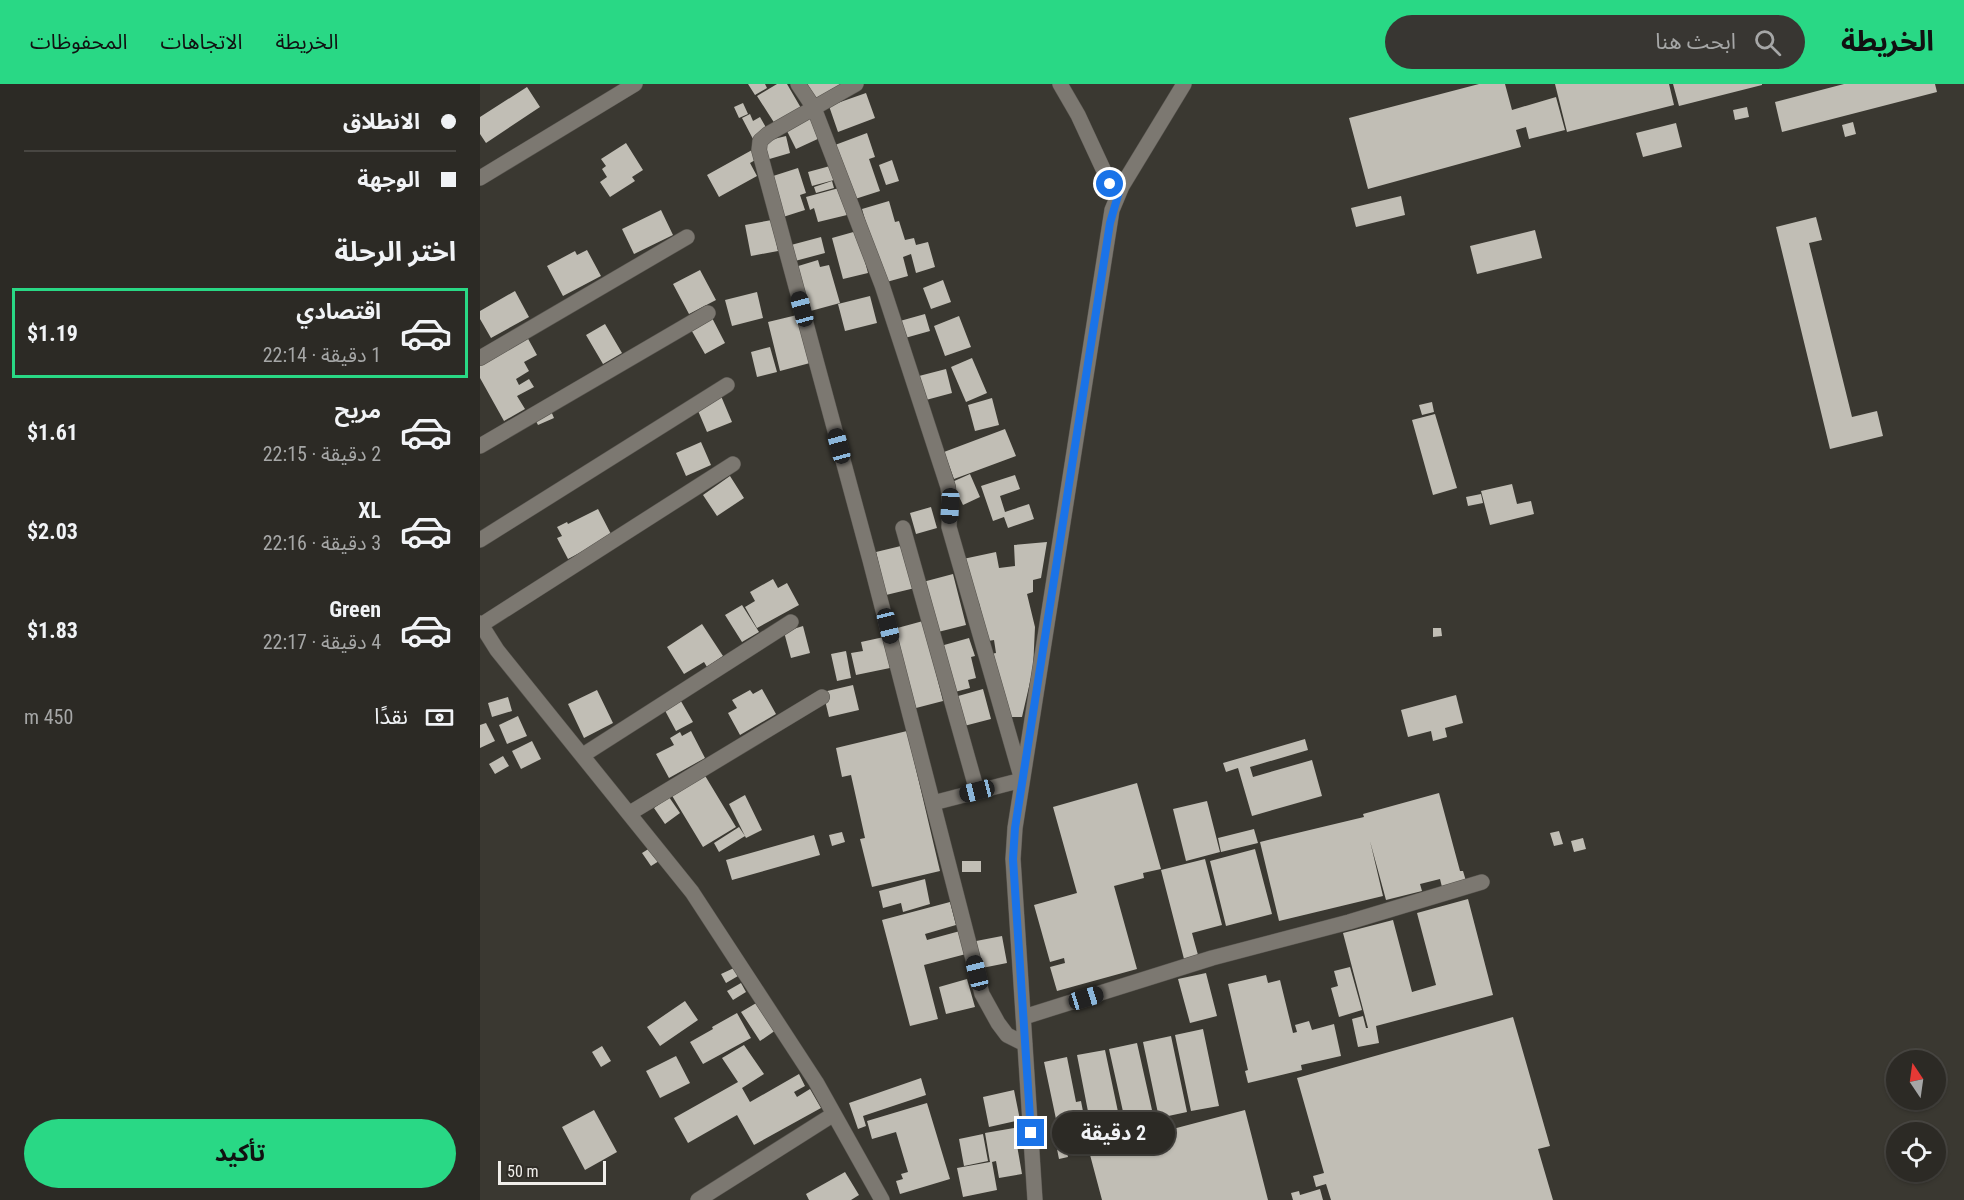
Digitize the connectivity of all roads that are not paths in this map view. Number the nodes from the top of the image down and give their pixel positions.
1 (635, 84) edge
2 (798, 84) edge
3 (856, 84) edge
4 (1060, 84) edge
5 (1184, 84) edge
6 (814, 108) junction
7 (480, 178) edge
8 (1119, 192) junction
9 (687, 237) dead end
10 (708, 313) dead end
11 (480, 358) edge
12 (727, 385) dead end
13 (480, 446) edge
14 (732, 464) dead end
15 (903, 528) dead end
16 (480, 540) edge
17 (790, 622) dead end
18 (481, 624) edge
19 (822, 697) dead end
20 (583, 755) junction
21 (1022, 780) junction
22 (977, 791) junction
23 (933, 803) junction
24 (630, 813) junction
25 (1482, 882) dead end
26 (1024, 1017) junction
27 (1025, 1044) junction
28 (834, 1114) junction
29 (698, 1200) edge
30 (882, 1200) edge
31 (1035, 1200) edge

1 - 7 street
2 - 6 street
3 - 6 street
4 - 8 street
5 - 8 street
6 - 21 street
6 - 23 street
8 - 21 street
9 - 11 street
10 - 13 street
12 - 16 street
14 - 18 street
15 - 22 street
17 - 20 street
18 - 20 street
19 - 24 street
20 - 24 street
21 - 22 street
21 - 26 street
22 - 23 street
23 - 27 street
24 - 28 street
25 - 26 street
26 - 27 street
27 - 31 street
28 - 29 street
28 - 30 street

